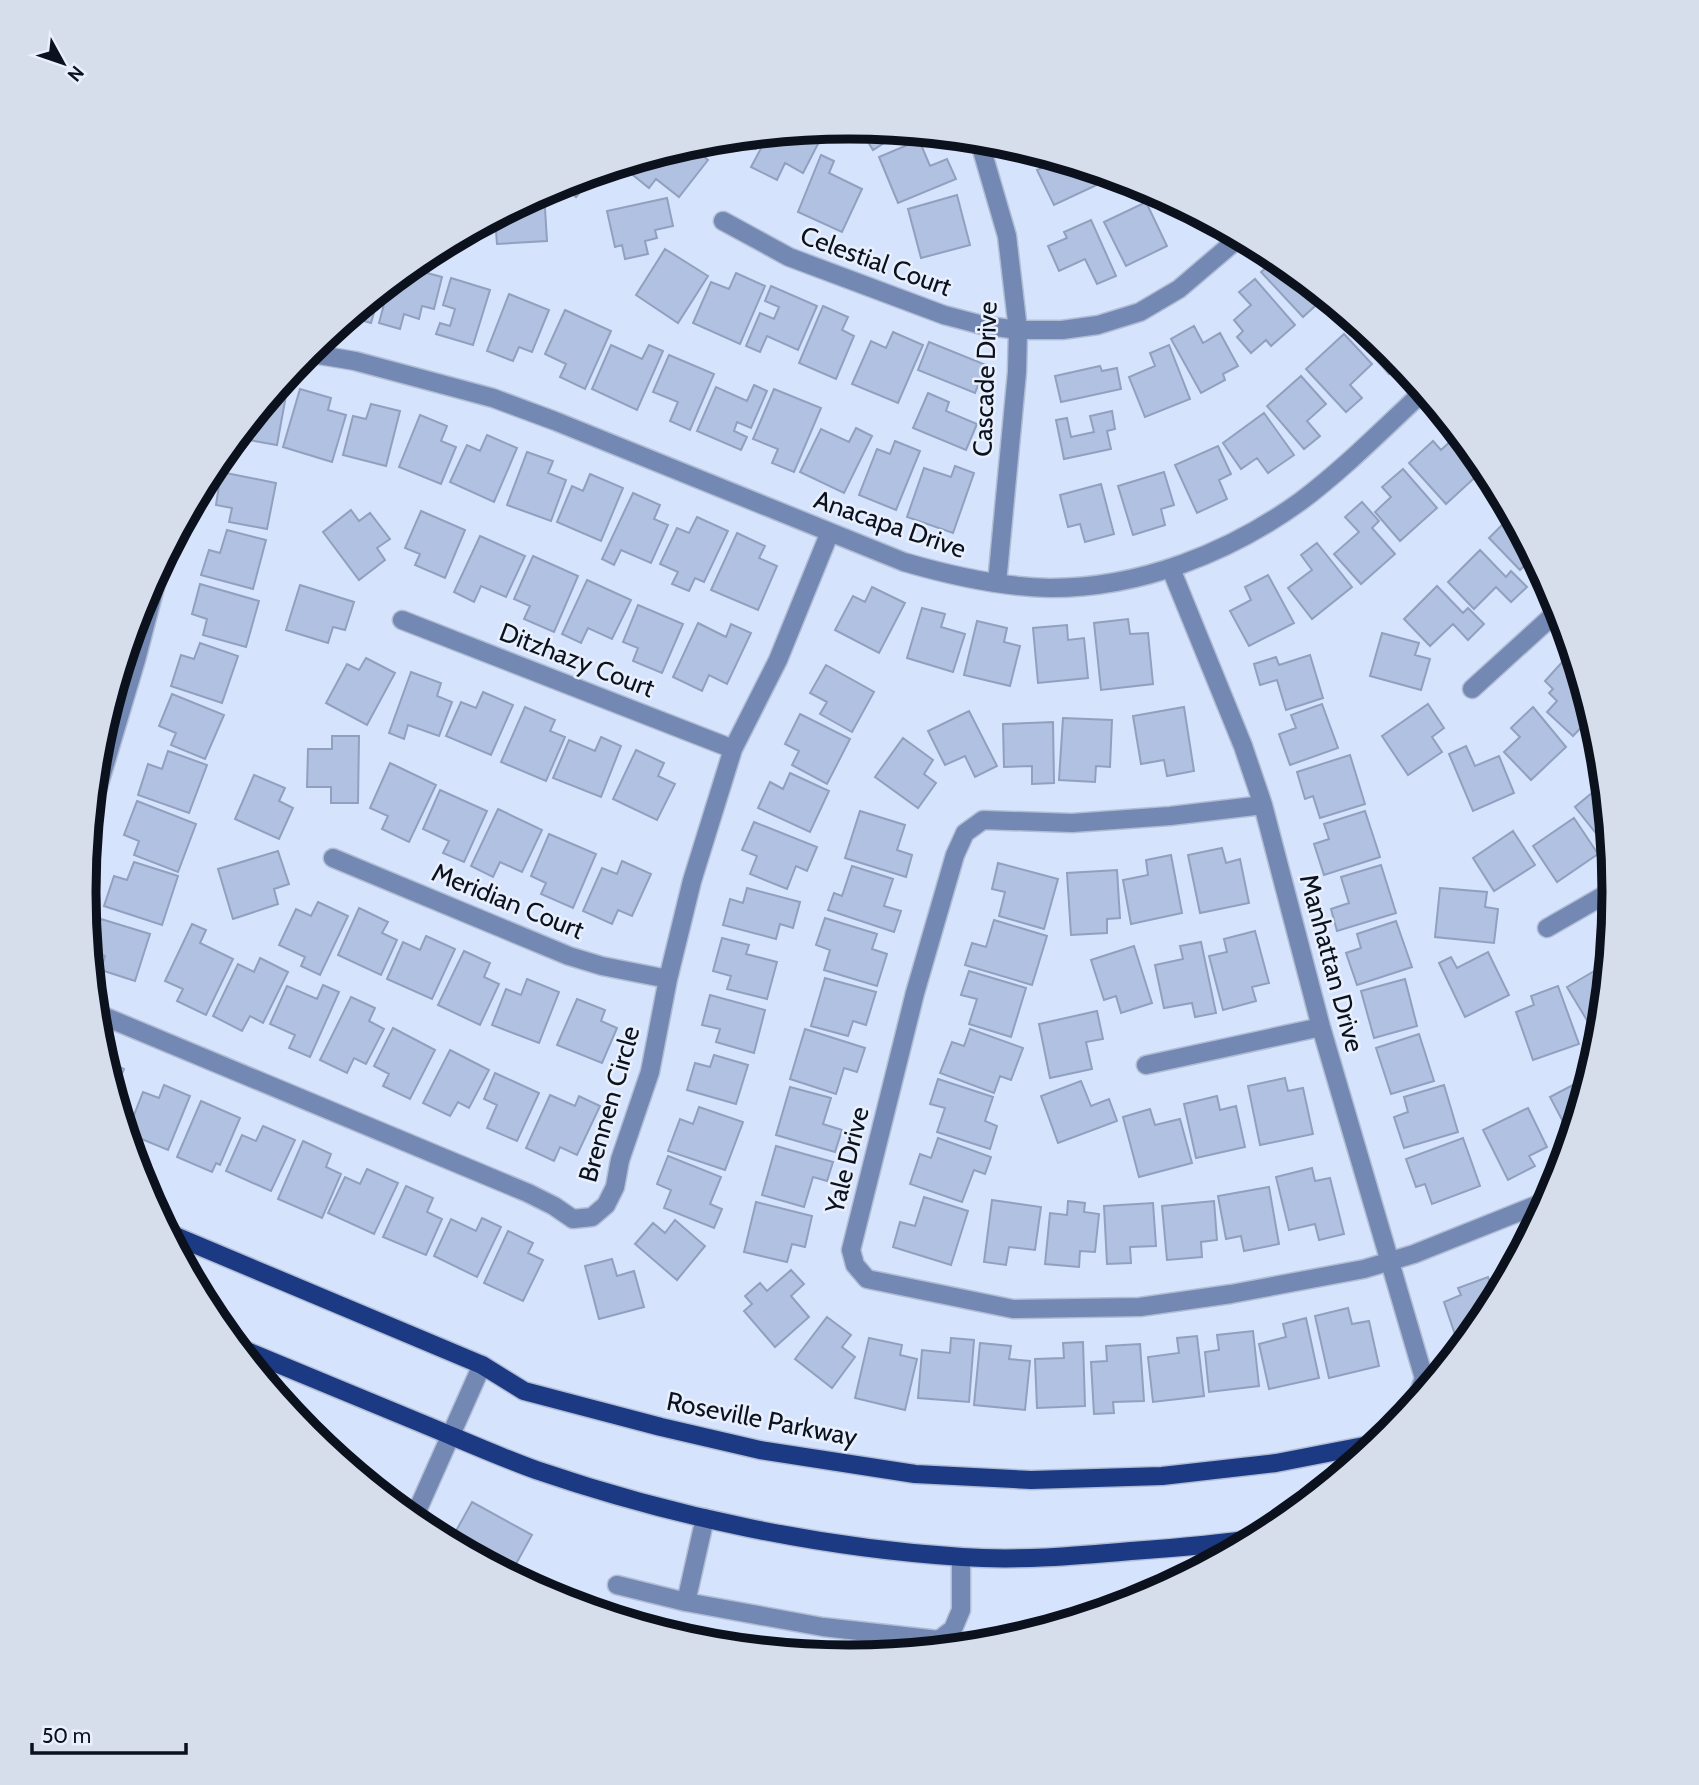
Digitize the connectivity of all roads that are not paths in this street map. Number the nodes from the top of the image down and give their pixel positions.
1 (982, 152) edge
2 (723, 221) dead end
3 (1232, 244) edge
4 (1018, 330) junction
5 (321, 356) edge
6 (1417, 397) edge
7 (830, 532) junction
8 (1171, 569) junction
9 (998, 583) junction
10 (1550, 618) edge
11 (402, 620) dead end
12 (144, 630) edge
13 (1472, 689) dead end
14 (113, 736) edge
15 (733, 749) junction
16 (1263, 805) junction
17 (333, 858) dead end
18 (1603, 896) edge
19 (1547, 928) dead end
20 (668, 979) junction
21 (107, 1018) edge
22 (1321, 1027) junction
23 (1146, 1065) dead end
24 (1534, 1206) edge
25 (181, 1238) edge
26 (1389, 1262) junction
27 (255, 1354) edge
28 (482, 1365) junction
29 (1427, 1375) edge
30 (450, 1435) junction
31 (1359, 1447) edge
32 (418, 1509) edge
33 (705, 1518) junction
34 (1229, 1543) edge
35 (961, 1557) junction
36 (617, 1585) dead end
37 (686, 1602) junction
38 (939, 1640) edge
39 (939, 1640) edge

1 - 4 street, Cascade Drive
2 - 4 street, Celestial Court
3 - 4 street, Celestial Court
4 - 9 street, Cascade Drive
5 - 7 street, Anacapa Drive
6 - 8 street, Anacapa Drive
7 - 9 street, Anacapa Drive
7 - 15 street, Brennen Circle
8 - 9 street, Anacapa Drive
8 - 16 street, Manhattan Drive
10 - 13 street
11 - 15 street, Ditzhazy Court
12 - 14 street
15 - 20 street, Brennen Circle
16 - 22 street, Manhattan Drive
16 - 26 street, Yale Drive
17 - 20 street, Meridian Court
18 - 19 street
20 - 21 street, Brennen Circle
22 - 23 street
22 - 26 street, Manhattan Drive
24 - 26 street, Yale Drive
25 - 28 main road, Roseville Parkway
26 - 29 street, Manhattan Drive
27 - 30 main road
28 - 30 street
28 - 31 main road, Roseville Parkway
30 - 32 street
30 - 33 main road
33 - 35 main road
33 - 37 street
34 - 35 main road
35 - 39 street
36 - 37 street
37 - 38 street

